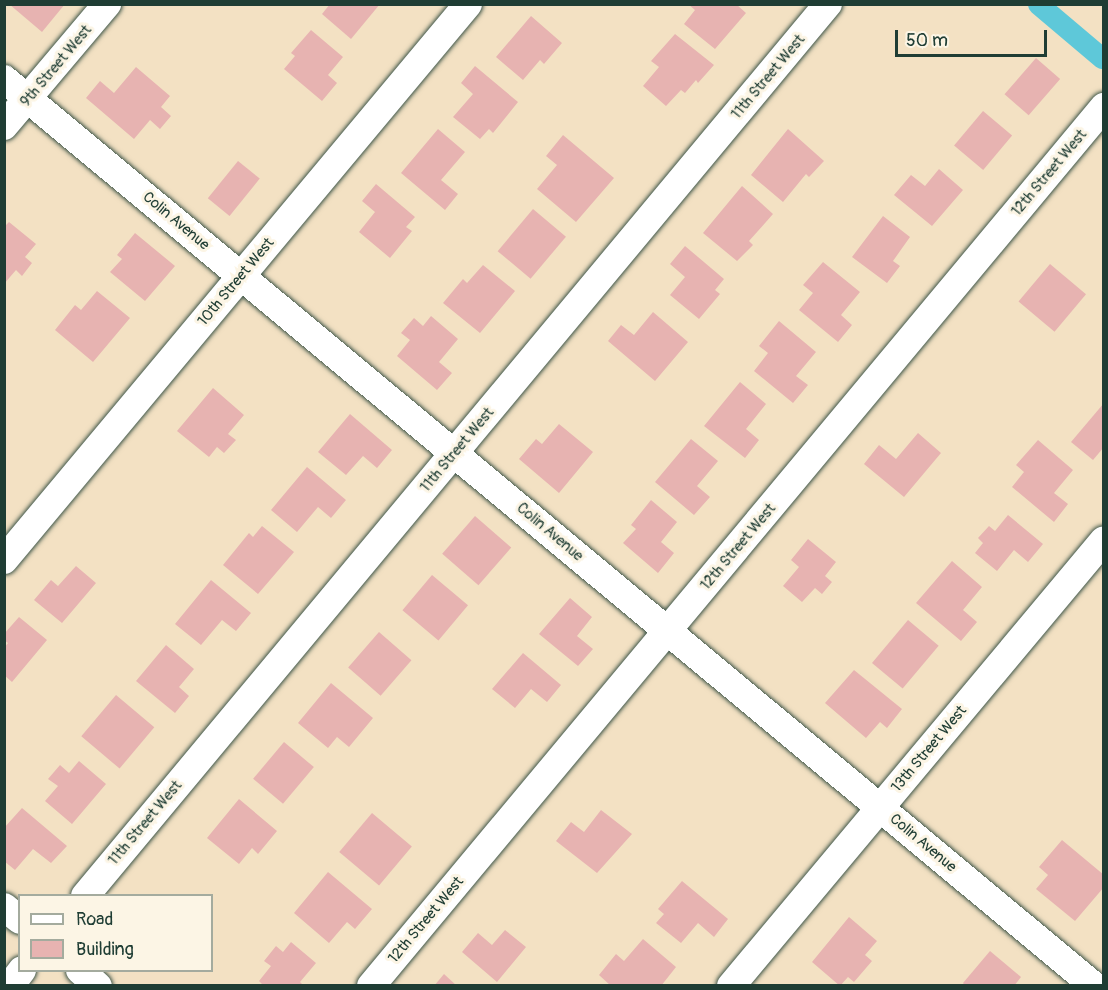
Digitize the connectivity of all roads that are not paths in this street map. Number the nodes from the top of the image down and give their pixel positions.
1 (107, 4) edge
2 (468, 4) edge
3 (828, 4) edge
4 (4, 79) edge
5 (29, 99) junction
6 (1104, 107) edge
7 (4, 126) edge
8 (242, 276) junction
9 (454, 453) junction
10 (1104, 540) edge
11 (4, 560) edge
12 (668, 631) junction
13 (880, 807) junction
14 (87, 894) edge
15 (4, 908) edge
16 (18, 918) edge
17 (20, 972) edge
18 (82, 972) edge
19 (1104, 975) edge
20 (10, 986) edge
21 (98, 986) edge
22 (371, 986) edge
23 (731, 986) edge
24 (1094, 986) edge

1 - 5 street, 9th Street West
2 - 8 street, 10th Street West
3 - 9 street, 11th Street West
4 - 5 street, Colin Avenue
5 - 7 street, 9th Street West
5 - 8 street, Colin Avenue
6 - 12 street, 12th Street West
8 - 9 street, Colin Avenue
8 - 11 street, 10th Street West
9 - 12 street, Colin Avenue
9 - 14 street, 11th Street West
10 - 13 street, 13th Street West
12 - 13 street, Colin Avenue
12 - 22 street, 12th Street West
13 - 23 street, 13th Street West
13 - 24 street, Colin Avenue
15 - 16 street
17 - 20 street
18 - 21 street
19 - 24 street

